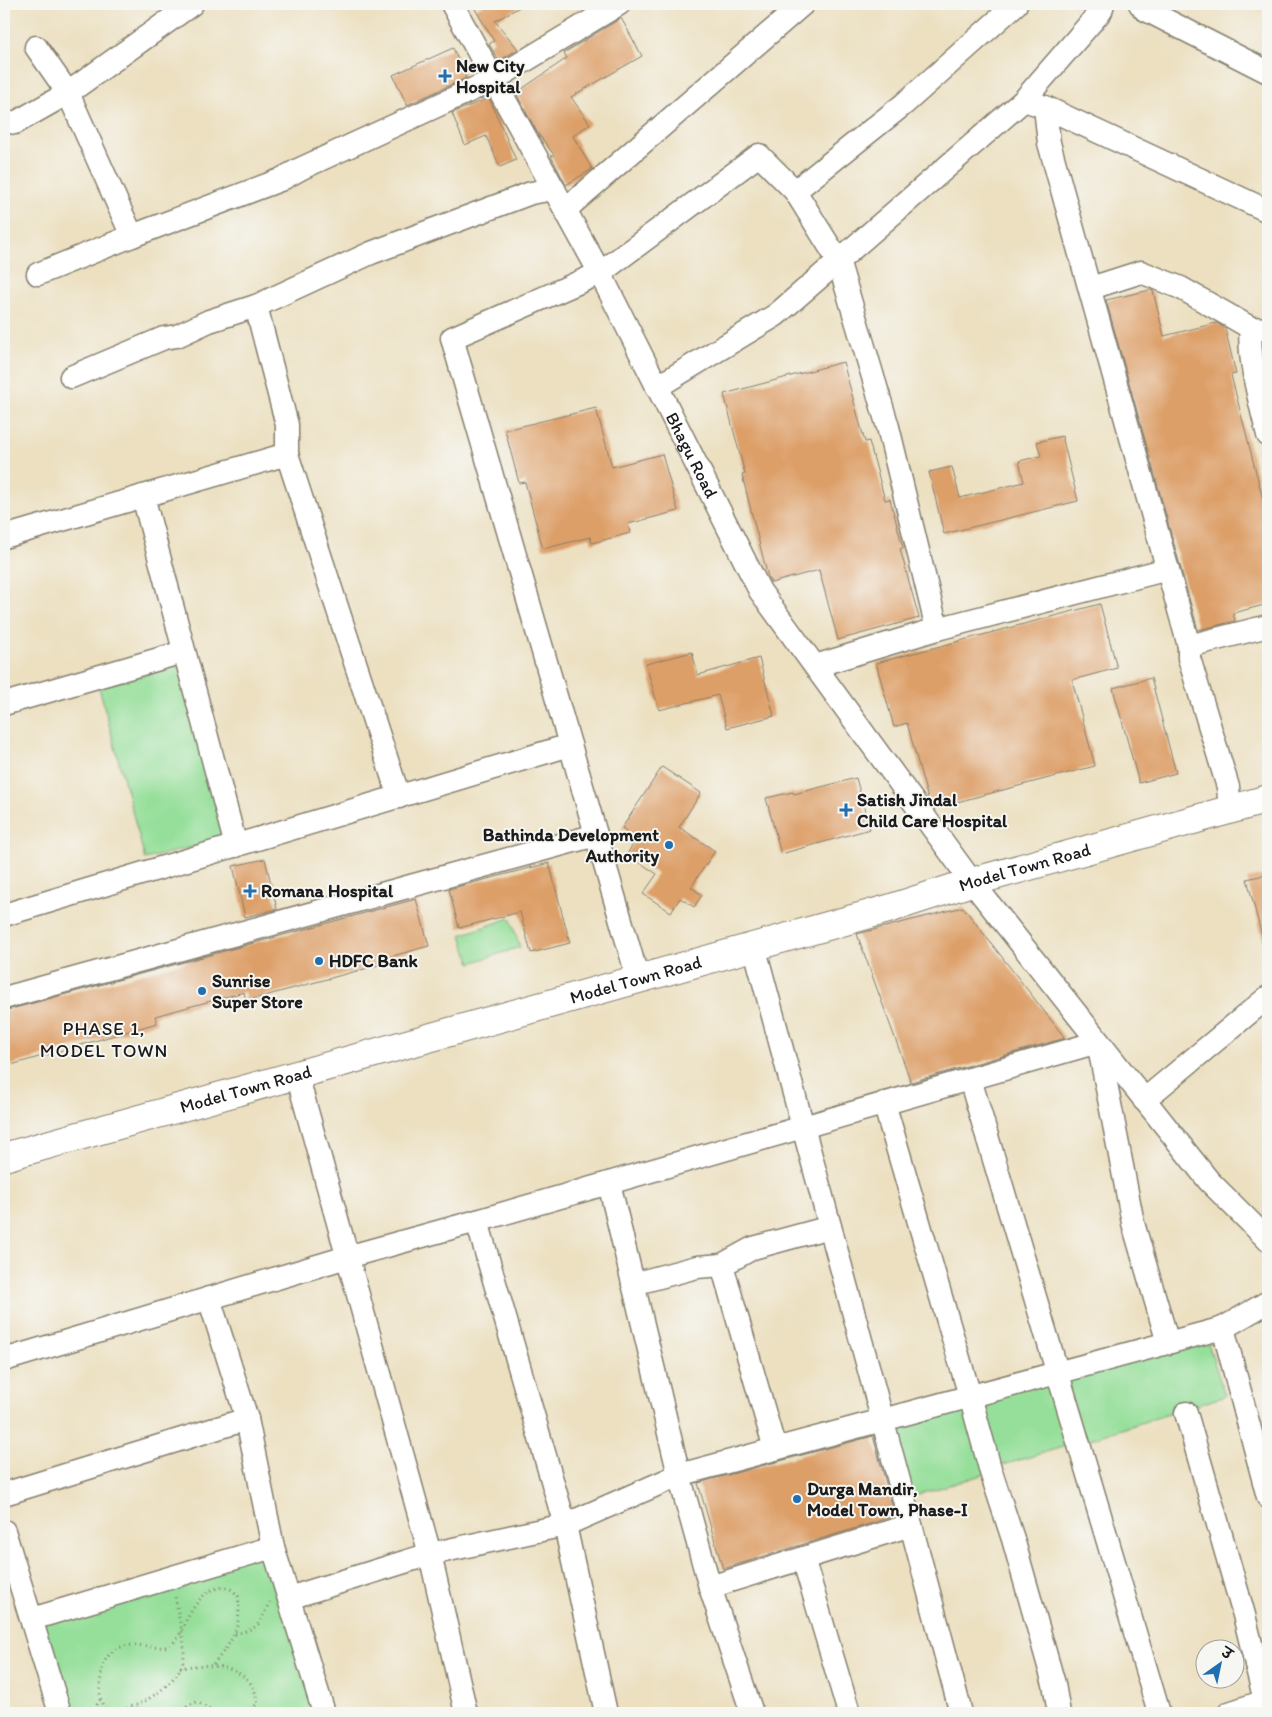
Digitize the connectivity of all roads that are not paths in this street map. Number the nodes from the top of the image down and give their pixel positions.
1 (192, 4) edge
2 (452, 4) edge
3 (620, 4) edge
4 (803, 4) edge
5 (1016, 4) edge
6 (1103, 4) edge
7 (1140, 4) edge
8 (36, 47) dead end
9 (1268, 72) edge
10 (493, 80) junction
11 (68, 93) junction
12 (1024, 100) junction
13 (1045, 107) junction
14 (16, 123) dead end
15 (554, 189) junction
16 (795, 191) junction
17 (565, 210) junction
18 (1268, 211) edge
19 (132, 236) junction
20 (838, 260) junction
21 (600, 273) junction
22 (38, 274) dead end
23 (1090, 288) junction
24 (256, 306) junction
25 (1260, 328) edge
26 (71, 377) dead end
27 (657, 387) junction
28 (1268, 435) edge
29 (287, 454) junction
30 (143, 496) junction
31 (4, 537) edge
32 (1168, 568) junction
33 (1268, 626) edge
34 (937, 629) junction
35 (1189, 646) junction
36 (183, 652) junction
37 (815, 666) junction
38 (4, 704) edge
39 (570, 745) junction
40 (399, 797) junction
41 (1268, 799) edge
42 (1230, 810) junction
43 (596, 835) junction
44 (236, 846) junction
45 (972, 882) junction
46 (4, 915) edge
47 (754, 946) junction
48 (638, 979) junction
49 (1268, 996) edge
50 (4, 998) edge
51 (1098, 1042) junction
52 (297, 1075) junction
53 (970, 1079) junction
54 (1144, 1100) junction
55 (884, 1103) junction
56 (803, 1126) junction
57 (4, 1158) edge
58 (609, 1183) junction
59 (477, 1221) junction
60 (830, 1227) junction
61 (1268, 1240) edge
62 (347, 1257) junction
63 (722, 1265) junction
64 (633, 1284) junction
65 (210, 1298) junction
66 (1268, 1302) edge
67 (1223, 1328) junction
68 (1168, 1343) junction
69 (4, 1360) edge
70 (1058, 1373) junction
71 (970, 1396) junction
72 (1186, 1413) dead end
73 (247, 1420) junction
74 (882, 1420) junction
75 (775, 1449) junction
76 (679, 1475) junction
77 (4, 1494) edge
78 (1268, 1497) edge
79 (911, 1525) junction
80 (565, 1526) junction
81 (4, 1531) edge
82 (273, 1547) junction
83 (430, 1554) junction
84 (803, 1558) junction
85 (710, 1587) junction
86 (288, 1596) junction
87 (32, 1619) junction
88 (1267, 1700) edge
89 (60, 1713) edge
90 (324, 1713) edge
91 (466, 1713) edge
92 (606, 1713) edge
93 (752, 1713) edge
94 (849, 1713) edge
95 (961, 1713) edge
96 (1059, 1713) edge
97 (1159, 1713) edge
98 (1229, 1713) edge

1 - 11 street
2 - 10 street, Bhagu Road
3 - 10 street
4 - 17 street
5 - 16 street
6 - 12 street
7 - 9 street
8 - 11 street
10 - 15 street, Bhagu Road
10 - 19 street
11 - 14 street
11 - 19 street
12 - 13 street
12 - 20 street
13 - 18 street
13 - 23 street
15 - 17 street, Bhagu Road
15 - 24 street
16 - 20 street
16 - 21 street
17 - 21 street, Bhagu Road
19 - 22 street
20 - 27 street
20 - 34 street
21 - 27 street, Bhagu Road
21 - 39 street
23 - 25 street
23 - 32 street
24 - 26 street
24 - 29 street
25 - 28 street
27 - 37 street, Bhagu Road
29 - 30 street
29 - 40 street
30 - 31 street
30 - 36 street
32 - 34 street
32 - 35 street
33 - 35 street
34 - 37 street
35 - 42 street
36 - 38 street
36 - 44 street
37 - 45 street, Bhagu Road
39 - 40 street
39 - 43 street
40 - 44 street
41 - 42 main road, Model Town Road
42 - 45 main road, Model Town Road
43 - 48 street
43 - 50 street
44 - 46 street
45 - 47 main road, Model Town Road
45 - 51 street, Bhagu Road
47 - 48 main road, Model Town Road
47 - 56 street
48 - 52 main road, Model Town Road
49 - 54 street
51 - 53 street
51 - 54 street, Bhagu Road
51 - 68 street
52 - 57 main road, Model Town Road
52 - 62 street
53 - 55 street
53 - 70 street
54 - 61 street, Bhagu Road
55 - 56 street
55 - 71 street
56 - 58 street
56 - 60 street
58 - 59 street
58 - 64 street
59 - 62 street
59 - 80 street
60 - 63 street
60 - 74 street
62 - 65 street
62 - 83 street
63 - 64 street
63 - 75 street
64 - 76 street
65 - 69 street
65 - 73 street
66 - 67 street
67 - 68 street
67 - 78 street
68 - 70 street
70 - 71 street
70 - 97 street
71 - 74 street
71 - 96 street
72 - 88 street
73 - 77 street
73 - 82 street
74 - 75 street
74 - 79 street
75 - 76 street
76 - 80 street
76 - 85 street
79 - 84 street
79 - 95 street
80 - 83 street
80 - 92 street
81 - 87 street
82 - 86 street
82 - 87 street
83 - 86 street
83 - 91 street
84 - 85 street
84 - 94 street
85 - 93 street
86 - 90 street
87 - 89 street
88 - 98 street

